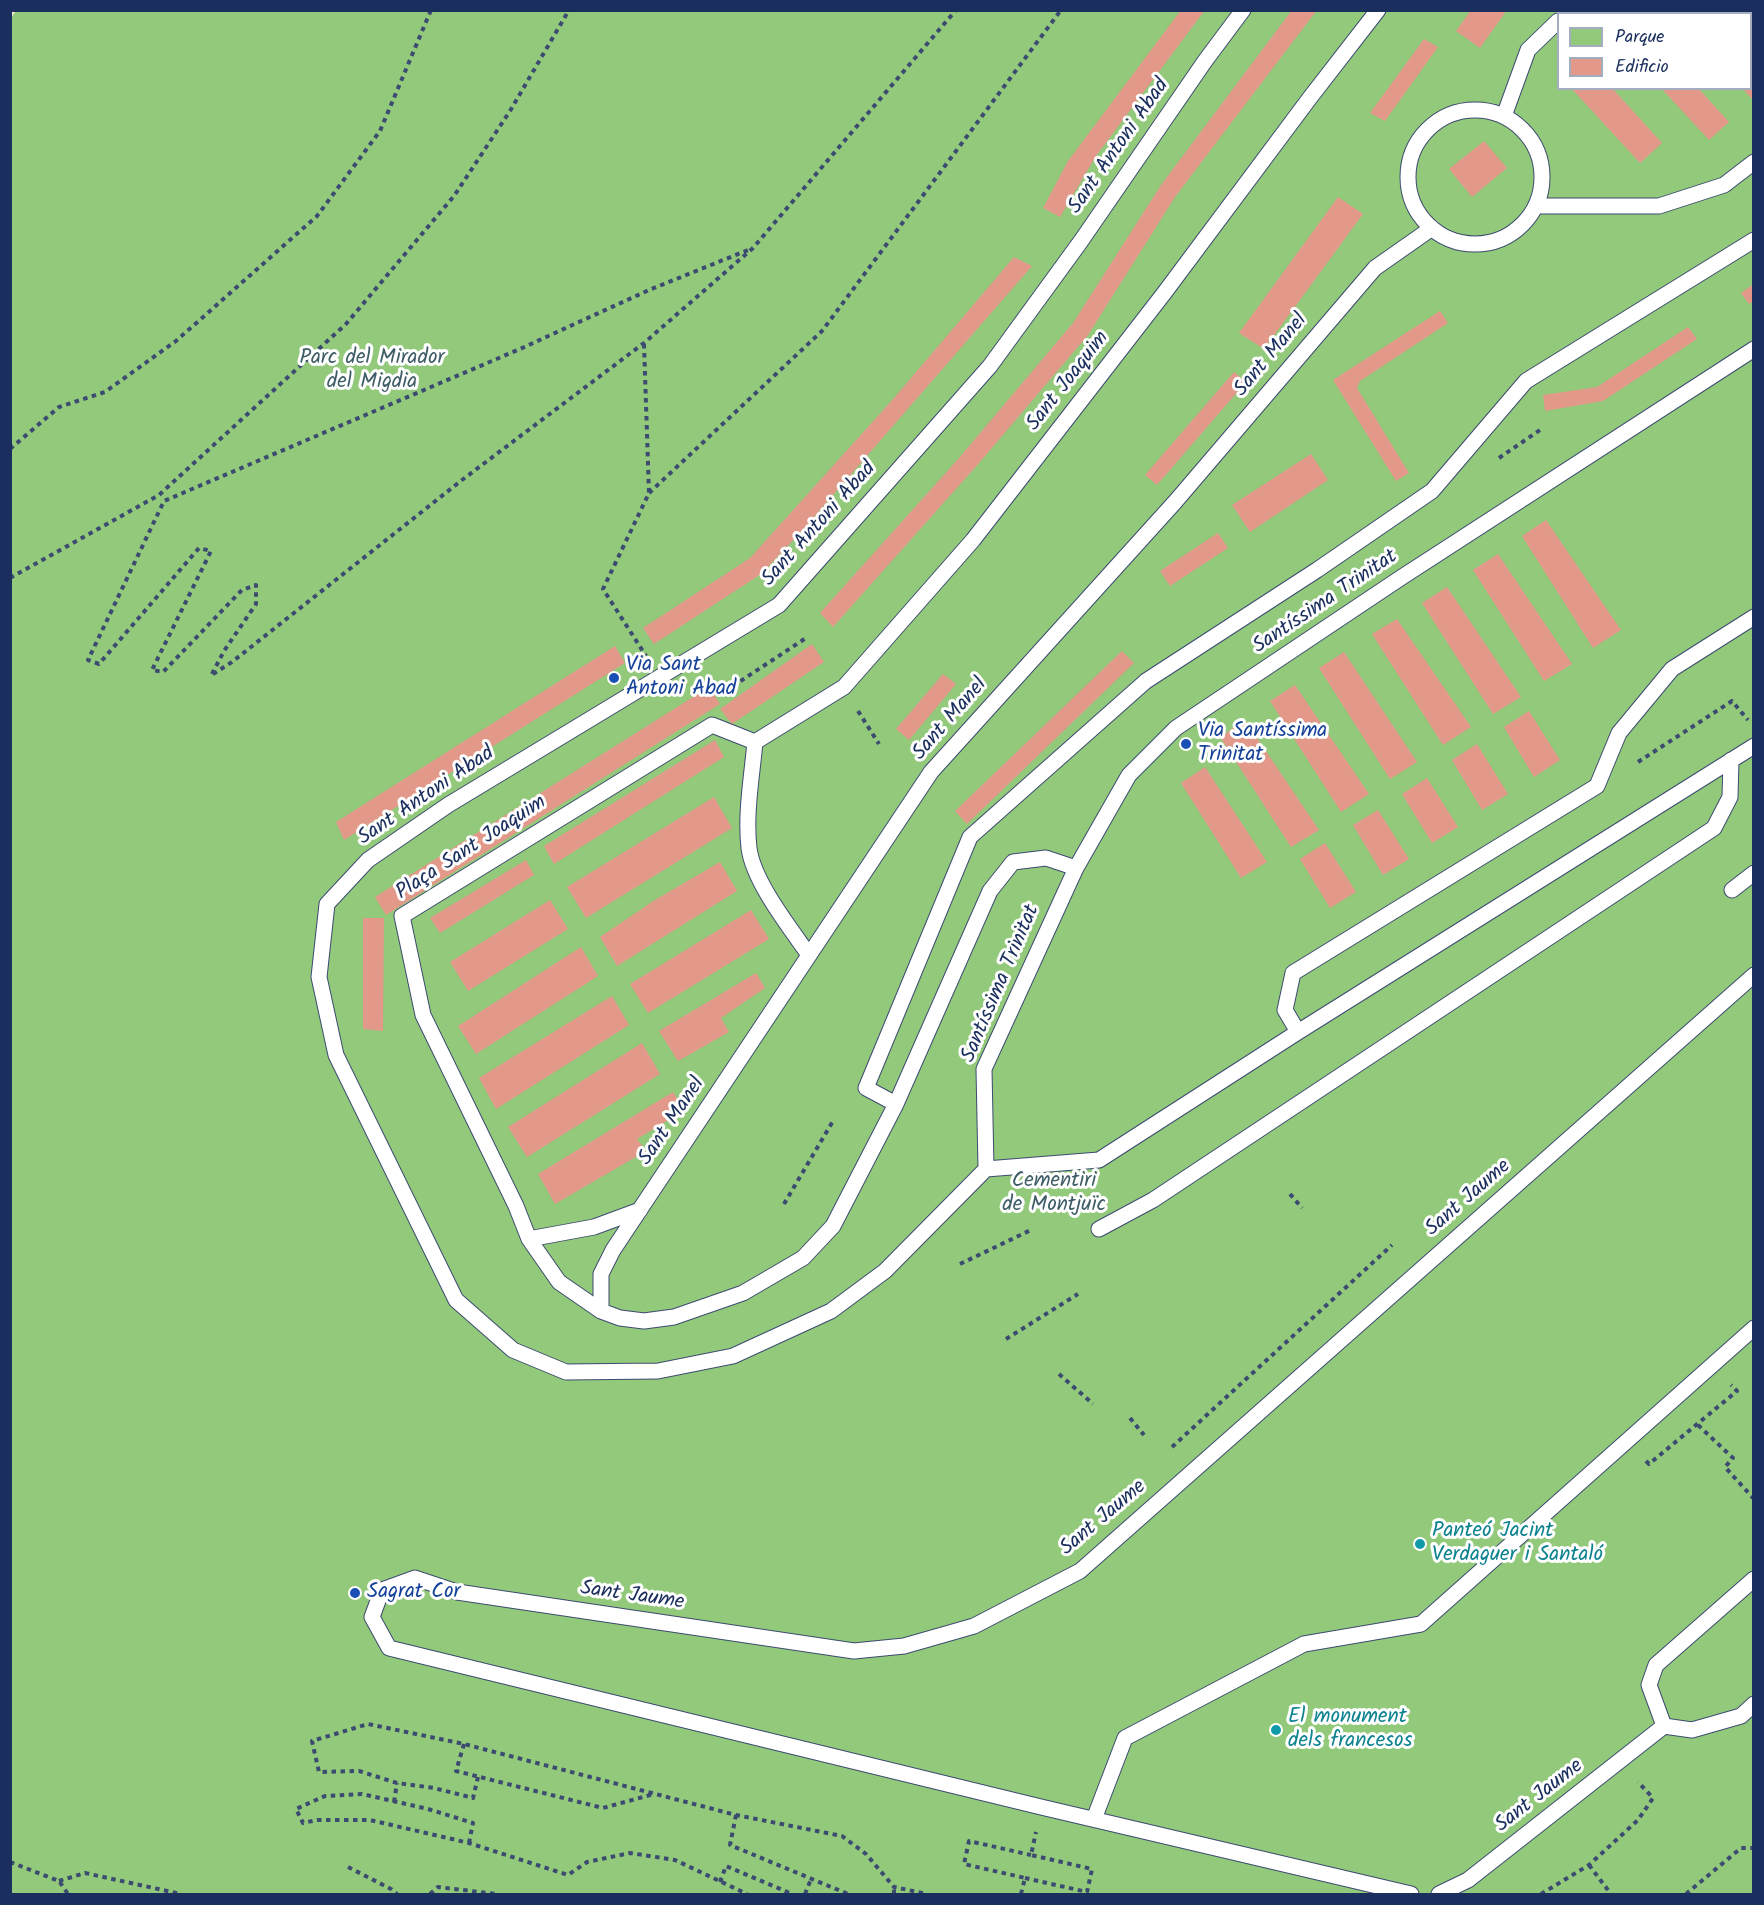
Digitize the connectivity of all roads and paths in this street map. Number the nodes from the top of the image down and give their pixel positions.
1 (431, 10) edge
2 (569, 10) edge
3 (956, 10) edge
4 (1061, 10) edge
5 (1243, 10) edge
6 (1378, 10) edge
7 (1557, 22) edge
8 (1504, 116) junction
9 (1754, 162) edge
10 (1536, 206) junction
11 (1432, 228) junction
12 (1754, 240) edge
13 (753, 248) junction
14 (644, 343) junction
15 (1754, 349) edge
16 (1543, 428) dead end
17 (10, 449) edge
18 (1498, 458) dead end
19 (649, 493) junction
20 (159, 495) junction
21 (164, 501) junction
22 (10, 578) edge
23 (1754, 617) edge
24 (806, 638) dead end
25 (660, 676) junction
26 (733, 686) dead end
27 (854, 706) dead end
28 (1754, 728) edge
29 (756, 742) junction
30 (879, 744) dead end
31 (1754, 746) edge
32 (1731, 760) junction
33 (1633, 765) dead end
34 (1076, 868) junction
35 (1754, 873) edge
36 (1732, 890) dead end
37 (809, 955) junction
38 (1754, 975) edge
39 (1298, 1032) junction
40 (896, 1104) junction
41 (833, 1121) dead end
42 (986, 1169) junction
43 (1290, 1194) dead end
44 (784, 1204) dead end
45 (1302, 1208) dead end
46 (640, 1210) junction
47 (1033, 1229) dead end
48 (1099, 1229) dead end
49 (530, 1239) junction
50 (1392, 1245) dead end
51 (960, 1264) dead end
52 (1078, 1294) dead end
53 (601, 1311) junction
54 (1754, 1328) edge
55 (1006, 1340) dead end
56 (1059, 1374) dead end
57 (1727, 1398) dead end
58 (1093, 1404) dead end
59 (1130, 1418) dead end
60 (1698, 1425) junction
61 (1144, 1435) dead end
62 (1172, 1447) dead end
63 (1663, 1454) dead end
64 (1754, 1499) edge
65 (1754, 1579) edge
66 (1754, 1704) edge
67 (1664, 1726) junction
68 (464, 1744) junction
69 (1620, 1761) junction
70 (478, 1777) junction
71 (397, 1782) junction
72 (655, 1794) junction
73 (394, 1802) junction
74 (736, 1815) junction
75 (1094, 1819) junction
76 (1036, 1833) dead end
77 (469, 1843) junction
78 (1754, 1848) edge
79 (1031, 1855) junction
80 (10, 1862) edge
81 (1589, 1864) junction
82 (348, 1867) dead end
83 (1025, 1878) junction
84 (811, 1879) junction
85 (59, 1881) junction
86 (720, 1882) junction
87 (894, 1887) junction
88 (68, 1894) edge
89 (181, 1894) edge
90 (398, 1894) edge
91 (430, 1894) edge
92 (496, 1894) edge
93 (747, 1894) edge
94 (792, 1894) edge
95 (805, 1894) edge
96 (848, 1894) edge
97 (894, 1894) edge
98 (927, 1894) edge
99 (1021, 1894) edge
100 (1411, 1894) edge
101 (1439, 1894) edge
102 (1541, 1894) edge
103 (1611, 1894) edge
104 (1686, 1894) edge

1 - 17 path
2 - 20 path
3 - 13 path
4 - 19 path
5 - 25 lane, Sant Antoni Abad
6 - 29 lane, Sant Joaquim
7 - 8 lane
8 - 10 lane
8 - 11 lane
9 - 10 lane
10 - 11 lane
11 - 37 lane, Sant Manel
12 - 40 lane
13 - 14 path
13 - 21 path
14 - 19 path
14 - 21 path
15 - 34 lane, Santíssima Trinitat
16 - 18 path
19 - 25 path
20 - 21 path
20 - 22 path
23 - 39 lane
24 - 26 path
25 - 42 lane, Sant Antoni Abad
27 - 30 path
28 - 33 path
29 - 37 lane
29 - 49 lane, Plaça Sant Joaquim
31 - 32 lane
32 - 39 lane
32 - 48 lane
34 - 40 lane, Plaça Sant Joaquim
34 - 42 lane, Santíssima Trinitat
35 - 36 lane
37 - 46 lane, Sant Manel
38 - 75 lane, Sant Jaume
39 - 42 lane
40 - 53 lane, Plaça Sant Joaquim
41 - 44 path
43 - 45 path
46 - 49 lane
46 - 53 lane, Sant Manel
47 - 51 path
49 - 53 lane, Plaça Sant Joaquim
50 - 62 path
52 - 55 path
54 - 75 lane
56 - 58 path
57 - 60 path
59 - 61 path
60 - 63 path
60 - 64 path
65 - 67 lane
66 - 67 lane
67 - 69 lane, Sant Jaume
68 - 70 path
68 - 71 path
68 - 72 path
69 - 81 path
69 - 101 lane, Sant Jaume
70 - 71 path
70 - 72 path
71 - 73 path
72 - 74 path
73 - 77 path
73 - 77 path
74 - 84 path
74 - 87 path
75 - 100 lane, Sant Jaume
76 - 79 path
77 - 86 path
78 - 104 path
79 - 83 path
79 - 83 path
80 - 85 path
81 - 102 path
81 - 103 path
82 - 90 path
83 - 99 path
84 - 95 path
84 - 96 path
85 - 88 path
85 - 89 path
86 - 93 path
86 - 94 path
87 - 97 path
87 - 98 path
91 - 92 path

